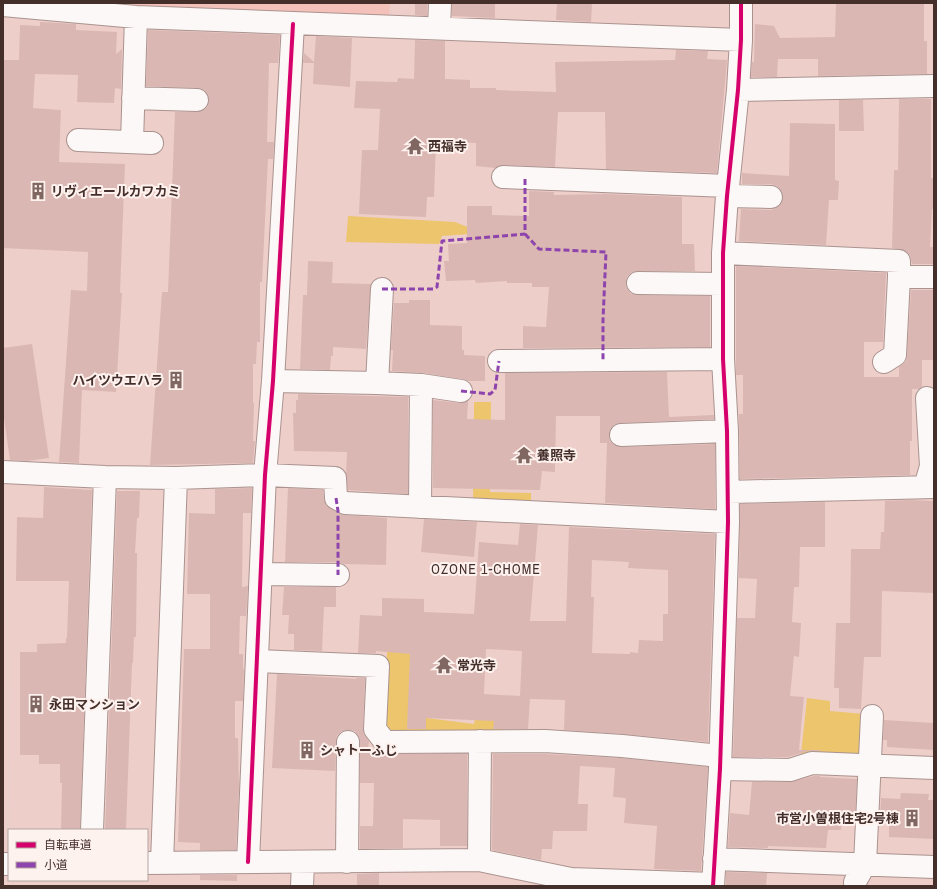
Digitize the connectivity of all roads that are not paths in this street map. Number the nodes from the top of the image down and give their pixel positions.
1 (440, 3) edge
2 (742, 3) edge
3 (3, 5) edge
4 (136, 17) junction
5 (293, 24) junction
6 (438, 28) junction
7 (741, 40) junction
8 (934, 83) edge
9 (934, 86) edge
10 (738, 90) junction
11 (133, 98) junction
12 (196, 100) dead end
13 (78, 140) dead end
14 (503, 177) dead end
15 (727, 191) junction
16 (771, 197) dead end
17 (723, 253) junction
18 (899, 277) junction
19 (934, 277) edge
20 (638, 283) dead end
21 (722, 284) junction
22 (382, 289) dead end
23 (723, 360) junction
24 (499, 361) dead end
25 (884, 362) dead end
26 (273, 381) junction
27 (377, 383) junction
28 (421, 385) junction
29 (461, 390) dead end
30 (927, 398) dead end
31 (728, 431) junction
32 (621, 435) dead end
33 (3, 472) edge
34 (265, 475) junction
35 (105, 477) junction
36 (176, 478) junction
37 (929, 487) edge
38 (728, 492) junction
39 (420, 507) junction
40 (728, 522) junction
41 (261, 574) junction
42 (338, 575) dead end
43 (257, 661) junction
44 (872, 716) dead end
45 (480, 741) junction
46 (348, 742) dead end
47 (720, 762) junction
48 (869, 765) junction
49 (934, 768) edge
50 (92, 829) edge
51 (714, 858) junction
52 (479, 860) junction
53 (248, 862) junction
54 (303, 862) junction
55 (347, 862) junction
56 (155, 863) edge
57 (865, 864) junction
58 (934, 867) edge
59 (713, 885) edge
60 (302, 886) edge
61 (855, 886) edge

1 - 6 street
2 - 7 street
3 - 4 street
4 - 5 street
4 - 11 street
5 - 6 street
5 - 26 street
6 - 7 street
7 - 10 street
8 - 9 street
9 - 10 street
10 - 15 street
11 - 12 street
11 - 13 street
14 - 15 street
15 - 16 street
15 - 17 street
17 - 18 street
17 - 21 street
18 - 19 street
18 - 25 street
20 - 21 street
21 - 23 street
22 - 27 street
23 - 24 street
23 - 31 street
26 - 27 street
26 - 34 street
27 - 28 street
28 - 29 street
28 - 39 street
30 - 37 street
31 - 32 street
31 - 38 street
33 - 35 street
34 - 36 street
34 - 39 street
34 - 41 street
35 - 36 street
35 - 50 street
36 - 56 street
37 - 38 street
38 - 40 street
39 - 40 street
40 - 47 street
41 - 42 street
41 - 43 street
43 - 45 street
43 - 53 street
44 - 48 street
45 - 47 street
45 - 52 street
46 - 55 street
47 - 48 street
47 - 51 street
48 - 49 street
48 - 57 street
51 - 57 street
51 - 59 street
52 - 55 street
52 - 59 street
53 - 54 street
53 - 56 street
54 - 55 street
54 - 60 street
57 - 58 street
57 - 61 street

